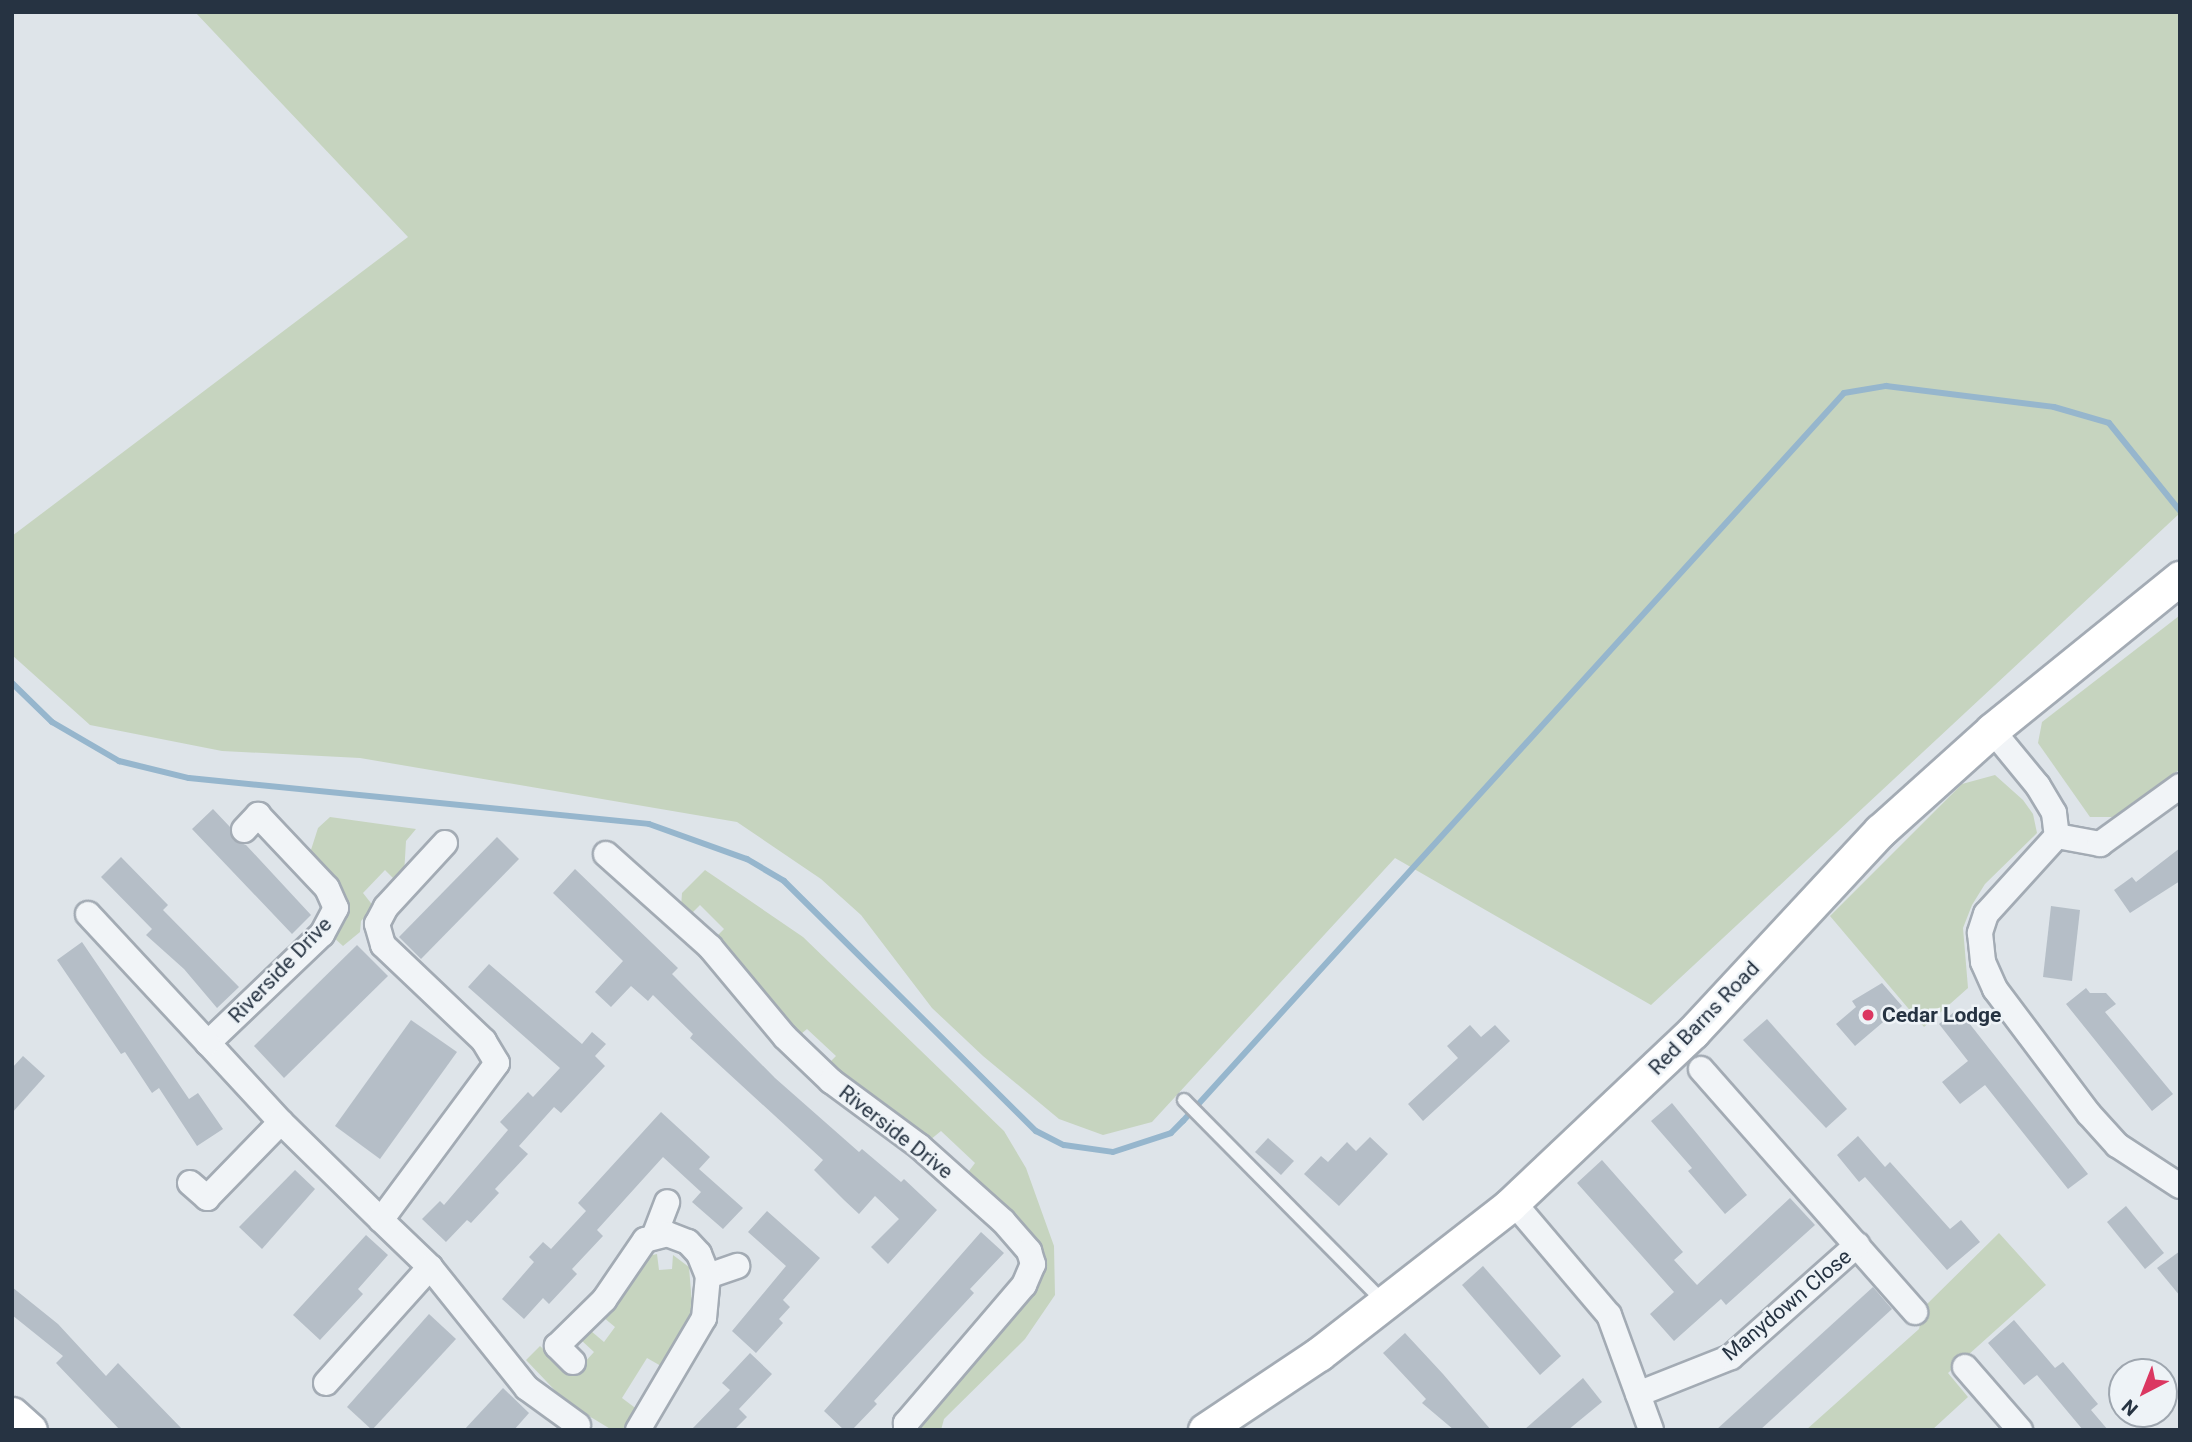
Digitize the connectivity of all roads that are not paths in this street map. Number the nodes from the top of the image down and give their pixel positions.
1 (2180, 578) edge
2 (1992, 730) junction
3 (2180, 786) edge
4 (244, 830) dead end
5 (2057, 836) junction
6 (445, 843) dead end
7 (606, 854) dead end
8 (88, 914) dead end
9 (208, 1043) junction
10 (1701, 1069) dead end
11 (1184, 1100) dead end
12 (281, 1122) junction
13 (190, 1183) dead end
14 (2180, 1186) edge
15 (667, 1202) dead end
16 (1513, 1202) junction
17 (381, 1220) junction
18 (655, 1234) junction
19 (1857, 1245) junction
20 (737, 1266) dead end
21 (430, 1267) junction
22 (708, 1276) junction
23 (1386, 1304) junction
24 (1915, 1312) dead end
25 (573, 1362) dead end
26 (1965, 1367) dead end
27 (326, 1384) dead end
28 (1638, 1394) junction
29 (12, 1413) edge
30 (578, 1428) edge
31 (30, 1430) edge
32 (638, 1430) edge
33 (905, 1430) edge
34 (1205, 1430) edge
35 (1651, 1430) edge
36 (2020, 1430) edge

1 - 2 street, Red Barns Road
2 - 5 street
2 - 16 street, Red Barns Road
3 - 5 street
4 - 9 street, Riverside Drive
5 - 14 street
6 - 17 street
7 - 33 street, Riverside Drive
8 - 9 street
9 - 12 street
10 - 19 street, Manydown Close
11 - 23 lane
12 - 13 street
12 - 17 street
15 - 18 street
16 - 23 street, Red Barns Road
16 - 28 street
17 - 21 street
18 - 22 street
18 - 25 street
19 - 24 street, Manydown Close
19 - 28 street, Manydown Close
20 - 22 street
21 - 27 street
21 - 30 street
22 - 32 street
23 - 34 street, Red Barns Road
26 - 36 street
28 - 35 street
29 - 31 street

